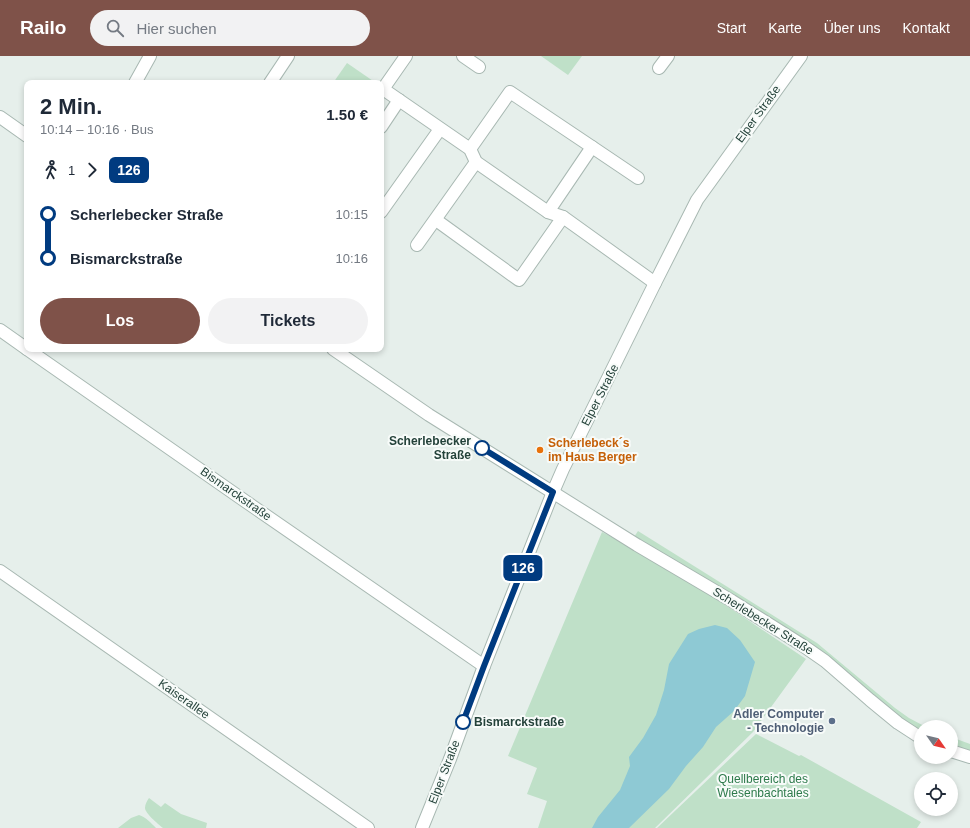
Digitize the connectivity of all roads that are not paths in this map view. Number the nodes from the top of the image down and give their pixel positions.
1 (150, 56) edge
2 (288, 56) edge
3 (406, 56) edge
4 (463, 56) edge
5 (668, 56) edge
6 (800, 56) edge
7 (479, 67) dead end
8 (659, 68) dead end
9 (137, 80) edge
10 (272, 80) edge
11 (384, 88) edge
12 (384, 90) edge
13 (399, 100) junction
14 (0, 117) edge
15 (384, 122) edge
16 (440, 129) junction
17 (24, 134) edge
18 (592, 147) junction
19 (470, 150) junction
20 (476, 162) junction
21 (638, 178) dead end
22 (384, 208) edge
23 (548, 212) junction
24 (563, 216) junction
25 (436, 220) junction
26 (417, 245) dead end
27 (655, 283) junction
28 (0, 330) edge
29 (24, 347) edge
30 (31, 352) edge
31 (337, 352) edge
32 (553, 492) junction
33 (0, 571) edge
34 (484, 666) junction
35 (914, 733) edge
36 (958, 753) edge
37 (970, 757) edge
38 (368, 828) edge
39 (422, 828) edge

1 - 9 street
2 - 10 street
3 - 11 street
4 - 7 street
5 - 8 street
6 - 27 street, Elper Straße
12 - 13 street
13 - 15 street
13 - 16 street
14 - 17 street
16 - 19 street
16 - 22 street
18 - 19 street
18 - 21 street
18 - 23 street
19 - 20 street
20 - 23 street
20 - 25 street
23 - 24 street
24 - 25 street
24 - 27 street
25 - 26 street
27 - 32 street, Elper Straße
28 - 29 street, Bismarckstraße
30 - 34 street, Bismarckstraße
31 - 32 street, Scherlebecker Straße
32 - 34 street, Elper Straße
32 - 35 street, Scherlebecker Straße
33 - 38 street, Kaiserallee
34 - 39 street, Elper Straße
36 - 37 street

